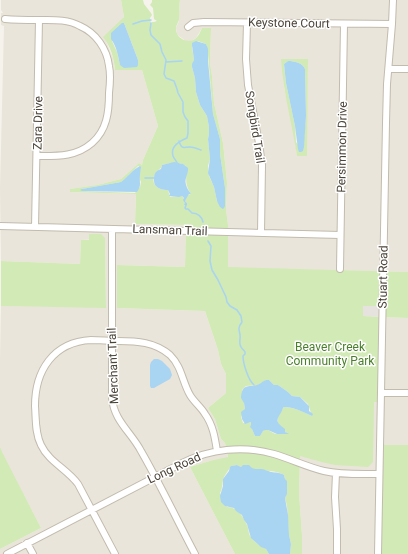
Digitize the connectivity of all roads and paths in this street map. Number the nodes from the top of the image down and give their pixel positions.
1 (393, 0) edge
2 (5, 19) dead end
3 (39, 20) junction
4 (247, 22) junction
5 (344, 24) junction
6 (392, 24) junction
7 (188, 28) dead end
8 (389, 69) junction
9 (408, 69) edge
10 (37, 156) junction
11 (0, 226) edge
12 (36, 227) junction
13 (112, 229) junction
14 (261, 232) junction
15 (340, 235) junction
16 (340, 269) dead end
17 (112, 341) junction
18 (381, 393) junction
19 (408, 393) edge
20 (217, 451) junction
21 (336, 473) junction
22 (379, 474) junction
23 (155, 477) junction
24 (92, 510) junction
25 (27, 543) junction
26 (7, 554) edge
27 (33, 554) edge
28 (115, 554) edge
29 (195, 554) edge
30 (336, 554) edge
31 (378, 554) edge

1 - 6 street, Stuart Road
2 - 3 street
3 - 10 street, Zara Drive
3 - 10 street
4 - 5 street, Keystone Court
4 - 7 street, Keystone Court
4 - 14 street, Songbird Trail
5 - 6 street, Keystone Court
5 - 15 street, Persimmon Drive
6 - 8 street, Stuart Road
8 - 9 street
8 - 18 street, Stuart Road
10 - 12 street, Zara Drive
11 - 12 street, Lansman Trail
12 - 13 street, Lansman Trail
13 - 14 street, Lansman Trail
13 - 17 street, Merchant Trail
14 - 15 street, Lansman Trail
15 - 16 street, Persimmon Drive
17 - 20 street
17 - 23 street, Merchant Trail
17 - 24 street
18 - 19 street
18 - 22 street, Stuart Road
20 - 21 street, Long Road
20 - 23 street, Long Road
21 - 22 street, Long Road
21 - 30 street
22 - 31 street, Stuart Road
23 - 24 street, Long Road
23 - 29 street, Merchant Trail
24 - 25 street, Long Road
24 - 28 street
25 - 26 street, Long Road
25 - 27 street

